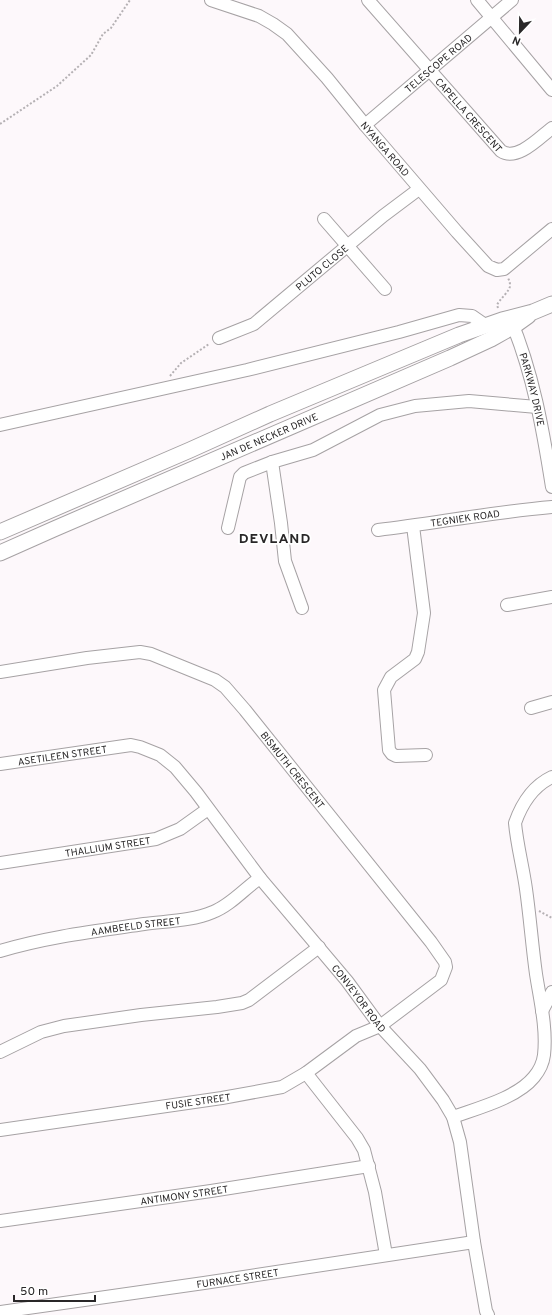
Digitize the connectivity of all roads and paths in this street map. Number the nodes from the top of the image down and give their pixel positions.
1 (130, 0) edge
2 (211, 0) edge
3 (368, 0) edge
4 (477, 0) edge
5 (512, 0) edge
6 (491, 18) junction
7 (430, 69) junction
8 (552, 90) edge
9 (0, 124) edge
10 (365, 125) junction
11 (552, 128) edge
12 (419, 188) junction
13 (324, 219) dead end
14 (552, 229) edge
15 (348, 246) junction
16 (504, 269) junction
17 (385, 289) dead end
18 (552, 304) edge
19 (509, 321) junction
20 (485, 325) junction
21 (219, 338) joint
22 (162, 388) junction
23 (538, 407) junction
24 (0, 425) edge
25 (272, 462) junction
26 (552, 487) edge
27 (552, 507) edge
28 (413, 526) junction
29 (228, 528) dead end
30 (378, 530) dead end
31 (0, 532) edge
32 (0, 553) edge
33 (552, 597) edge
34 (507, 605) dead end
35 (302, 608) dead end
36 (0, 672) edge
37 (552, 702) edge
38 (532, 708) dead end
39 (124, 746) joint
40 (426, 754) dead end
41 (0, 764) edge
42 (552, 776) edge
43 (208, 810) junction
44 (0, 863) edge
45 (260, 878) junction
46 (319, 947) junction
47 (0, 951) edge
48 (552, 992) edge
49 (542, 1011) junction
50 (380, 1026) junction
51 (0, 1052) edge
52 (548, 1061) edge
53 (306, 1073) junction
54 (453, 1117) junction
55 (0, 1130) edge
56 (369, 1166) junction
57 (0, 1221) edge
58 (474, 1242) junction
59 (386, 1255) junction
60 (0, 1312) edge
61 (488, 1315) edge

1 - 9 path
2 - 10 street, NYANGA ROAD
3 - 7 street
4 - 6 street
5 - 6 street, TELESCOPE ROAD
6 - 7 street, TELESCOPE ROAD
6 - 8 street
7 - 10 street, TELESCOPE ROAD
7 - 11 street, CAPELLA CRESCENT
10 - 12 street, NYANGA ROAD
12 - 15 street, PLUTO CLOSE
12 - 16 street, NYANGA ROAD
13 - 15 street
14 - 16 street
15 - 17 street
15 - 21 street, PLUTO CLOSE
16 - 19 path
18 - 19 main road, JAN DE NECKER DRIVE
19 - 20 main road, JAN DE NECKER DRIVE
19 - 23 street, PARKWAY DRIVE
19 - 32 main road, JAN DE NECKER DRIVE
20 - 22 street
20 - 31 main road, JAN DE NECKER DRIVE
21 - 22 path
22 - 24 street
23 - 25 street
23 - 26 street, PARKWAY DRIVE
25 - 29 street
25 - 35 street
27 - 28 street, TEGNIEK ROAD
28 - 30 street, TEGNIEK ROAD
28 - 40 street
33 - 34 street
36 - 50 street, BISMUTH CRESCENT
37 - 38 street
39 - 41 street, ASETILEEN STREET
39 - 43 street, CONVEYOR ROAD
42 - 49 street
43 - 44 street, THALLIUM STREET
43 - 45 street, CONVEYOR ROAD
45 - 46 street, CONVEYOR ROAD
45 - 47 street, AAMBEELD STREET
46 - 50 street, CONVEYOR ROAD
46 - 51 street
48 - 49 street
49 - 52 street
50 - 53 street, FUSIE STREET
50 - 54 street, CONVEYOR ROAD
52 - 54 street
53 - 55 street, FUSIE STREET
53 - 56 street
54 - 58 street, CONVEYOR ROAD
56 - 57 street, ANTIMONY STREET
56 - 59 street
58 - 59 street, FURNACE STREET
58 - 61 street, CONVEYOR ROAD
59 - 60 street, FURNACE STREET

